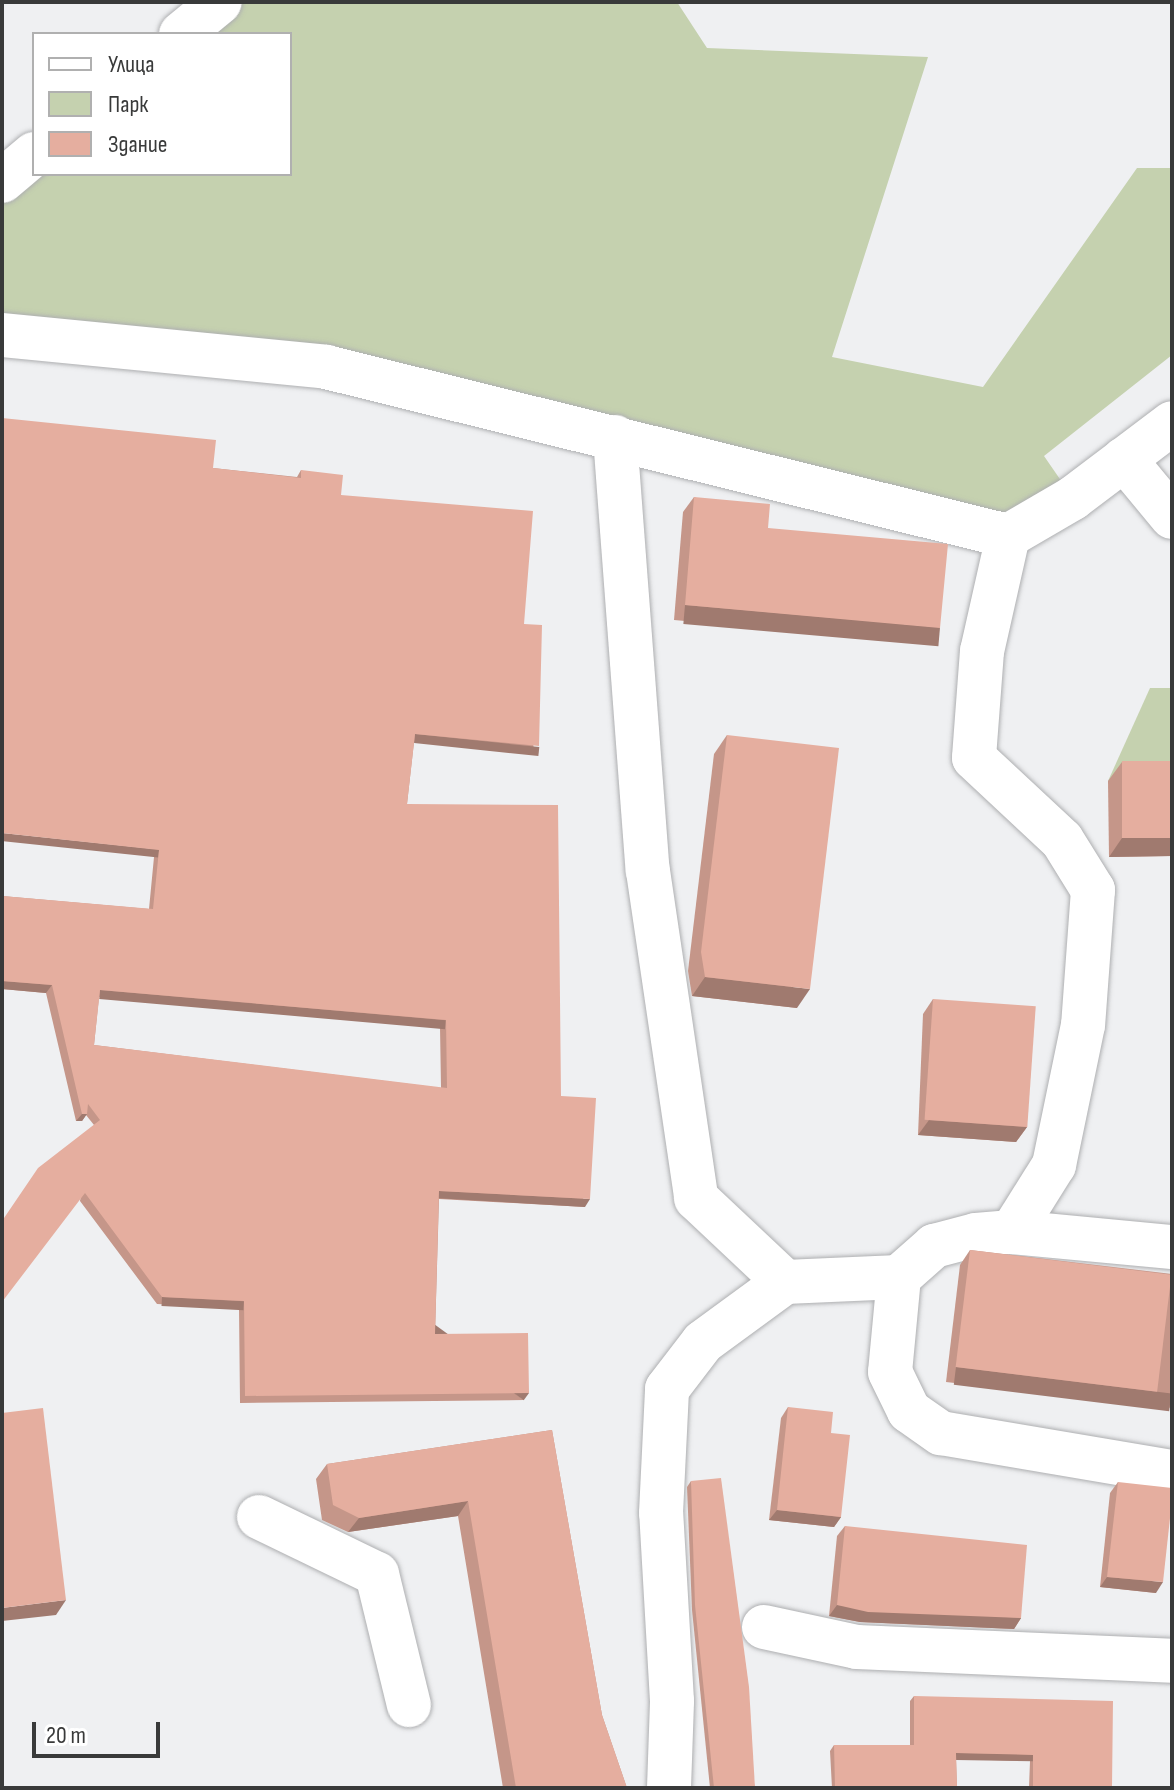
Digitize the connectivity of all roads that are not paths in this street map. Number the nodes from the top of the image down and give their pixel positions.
1 (220, 2) edge
2 (183, 32) edge
3 (32, 156) edge
4 (2, 181) edge
5 (2, 335) edge
6 (1172, 423) edge
7 (615, 437) junction
8 (1124, 459) junction
9 (1172, 517) edge
10 (1008, 536) junction
11 (1012, 1232) junction
12 (1172, 1247) edge
13 (899, 1277) junction
14 (785, 1282) junction
15 (1172, 1472) edge
16 (259, 1517) dead end
17 (764, 1627) dead end
18 (1172, 1661) edge
19 (409, 1705) dead end
20 (669, 1788) edge

1 - 2 lane
3 - 4 lane
5 - 7 lane
6 - 8 lane
7 - 10 lane
7 - 14 lane
8 - 9 lane
8 - 10 lane
10 - 11 lane
11 - 12 lane
11 - 13 lane
13 - 14 lane
13 - 15 lane
14 - 20 lane
16 - 19 lane
17 - 18 lane

